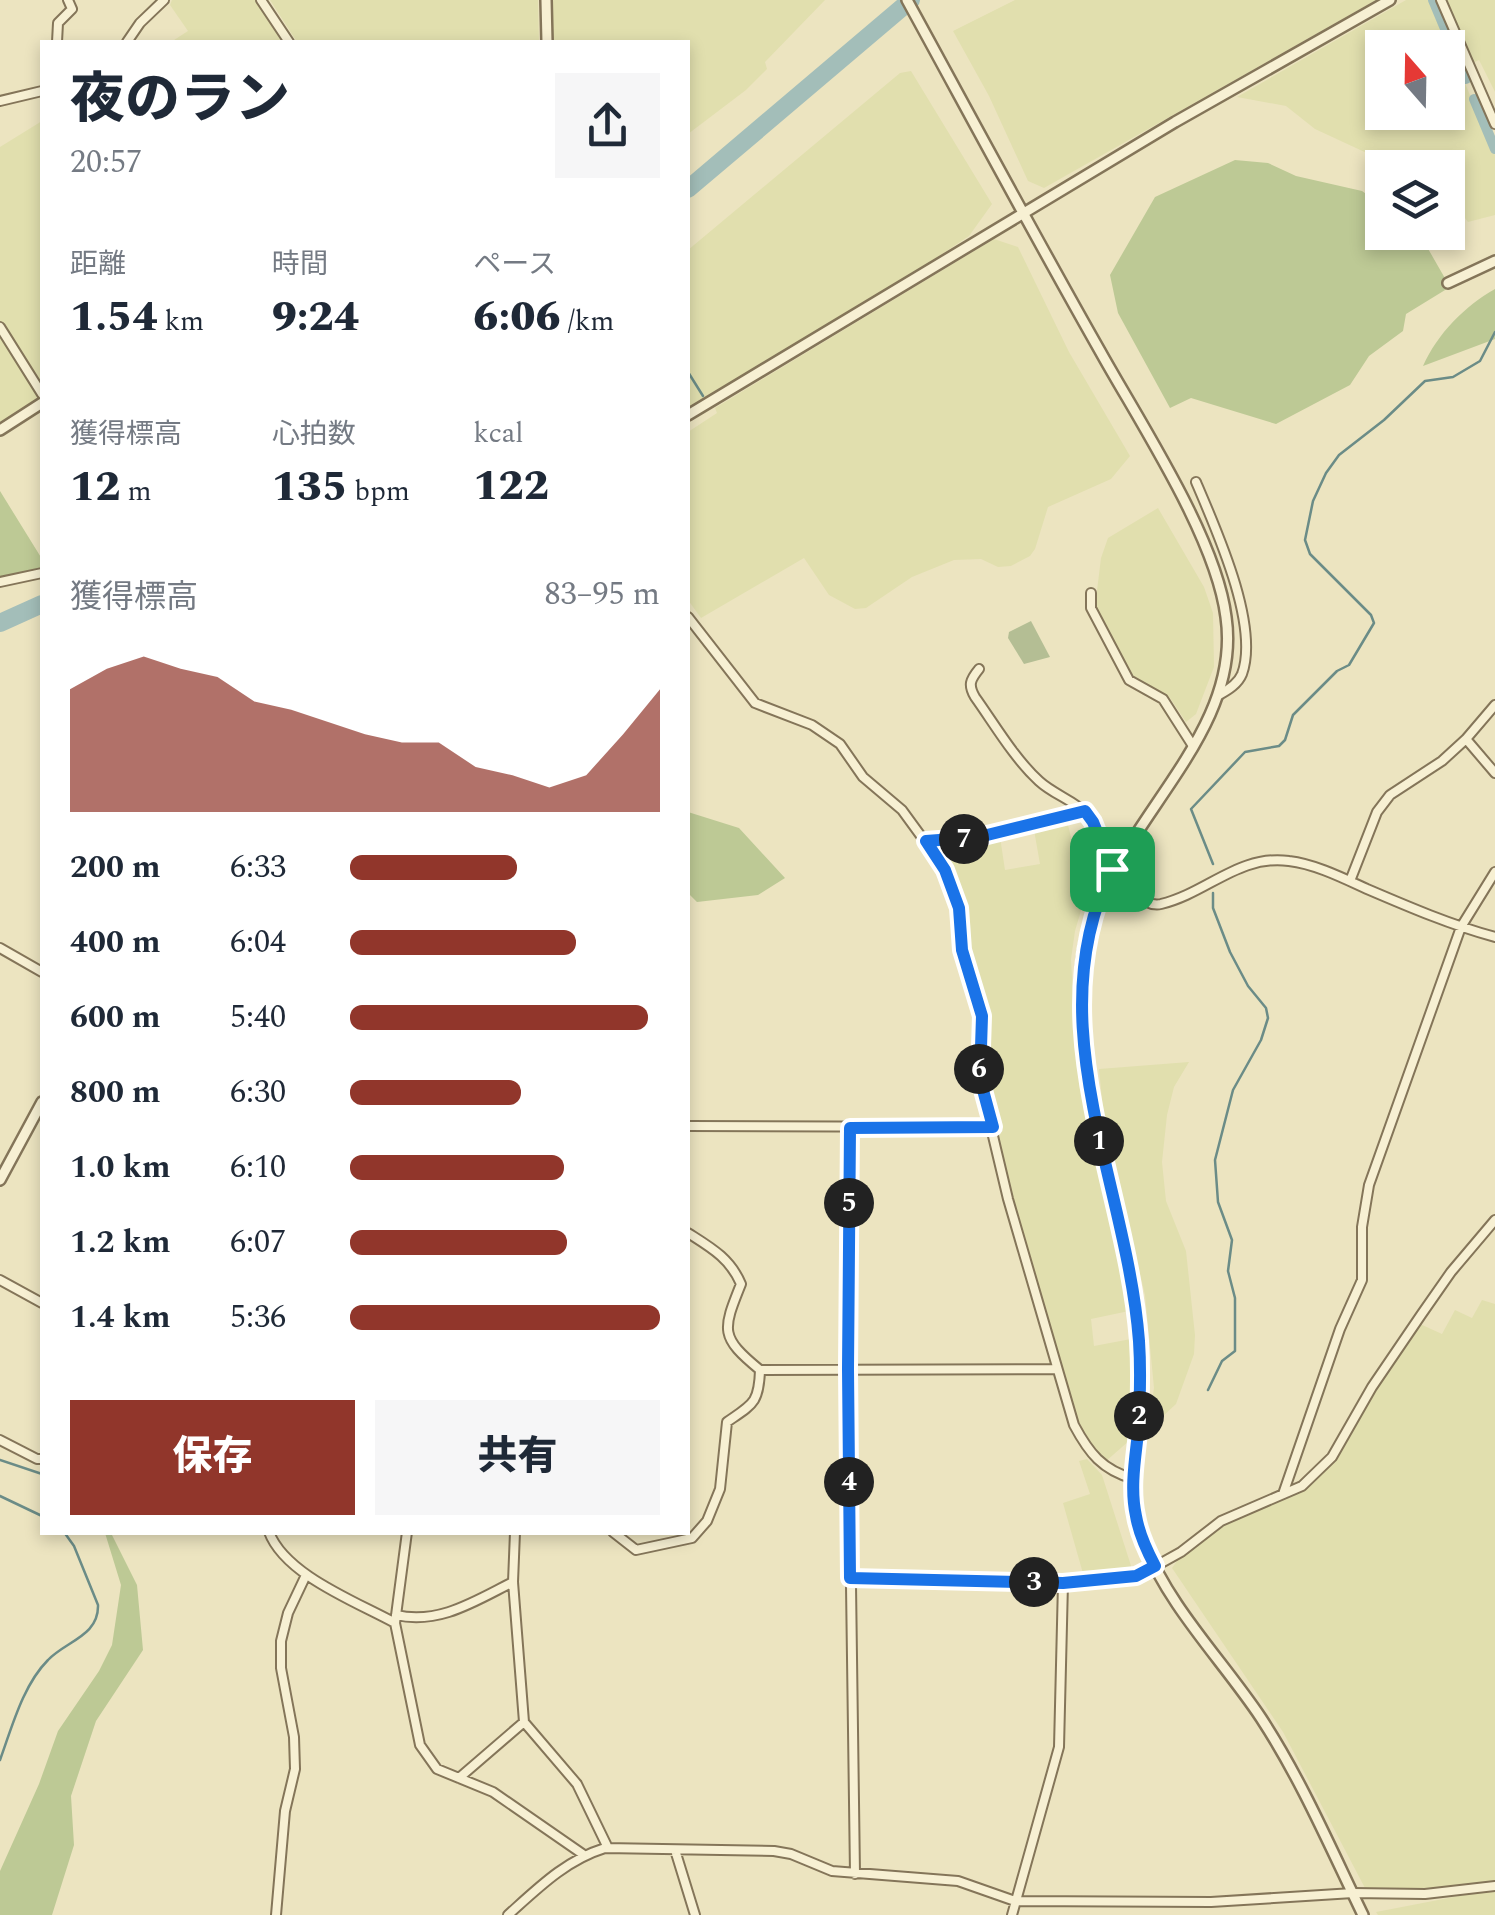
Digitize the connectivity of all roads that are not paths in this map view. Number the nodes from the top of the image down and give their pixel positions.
1 (68, 0) edge
2 (164, 0) edge
3 (261, 0) edge
4 (546, 0) edge
5 (907, 0) edge
6 (1390, 0) edge
7 (1441, 0) edge
8 (57, 40) edge
9 (128, 40) edge
10 (287, 40) edge
11 (547, 40) edge
12 (40, 90) edge
13 (0, 100) edge
14 (1495, 124) edge
15 (1022, 214) junction
16 (1495, 261) edge
17 (1448, 283) dead end
18 (0, 327) edge
19 (40, 391) edge
20 (40, 404) edge
21 (690, 414) edge
22 (0, 430) edge
23 (1196, 482) dead end
24 (40, 573) edge
25 (0, 582) edge
26 (1091, 593) dead end
27 (690, 620) edge
28 (979, 669) dead end
29 (1219, 695) junction
30 (1495, 704) edge
31 (1466, 739) junction
32 (1193, 746) junction
33 (1495, 773) edge
34 (1085, 811) junction
35 (926, 841) junction
36 (1112, 869) junction
37 (1493, 878) edge
38 (1350, 881) junction
39 (1460, 927) junction
40 (1495, 937) edge
41 (0, 948) edge
42 (40, 971) edge
43 (40, 1106) edge
44 (690, 1126) edge
45 (993, 1127) junction
46 (850, 1128) junction
47 (0, 1180) edge
48 (1495, 1220) edge
49 (690, 1234) edge
50 (0, 1280) edge
51 (40, 1302) edge
52 (848, 1369) junction
53 (1056, 1369) junction
54 (760, 1370) junction
55 (0, 1440) edge
56 (40, 1459) edge
57 (1134, 1480) junction
58 (1284, 1494) junction
59 (270, 1535) edge
60 (407, 1535) edge
61 (515, 1535) edge
62 (616, 1535) edge
63 (1155, 1566) junction
64 (306, 1575) junction
65 (850, 1578) junction
66 (513, 1582) junction
67 (1063, 1583) junction
68 (396, 1619) junction
69 (524, 1722) junction
70 (459, 1778) junction
71 (608, 1848) junction
72 (674, 1850) junction
73 (584, 1855) junction
74 (855, 1874) junction
75 (1495, 1886) edge
76 (1352, 1893) junction
77 (1018, 1900) junction
78 (1211, 1902) junction
79 (276, 1915) edge
80 (508, 1915) edge
81 (696, 1915) edge
82 (1012, 1915) edge
83 (1211, 1915) edge
84 (1363, 1915) edge

1 - 8 street
2 - 9 street
3 - 10 street
4 - 11 street
5 - 15 street
6 - 15 street
7 - 14 street
12 - 13 street
15 - 21 street
15 - 29 street
16 - 17 street
18 - 19 street
20 - 22 street
23 - 29 street
24 - 25 street
26 - 32 street
27 - 35 street
28 - 34 street
29 - 32 street
30 - 31 street
31 - 33 street
31 - 38 street
32 - 36 street
34 - 35 street
34 - 36 street
35 - 45 street
36 - 38 street
36 - 57 street
37 - 39 street
38 - 39 street
39 - 40 street
39 - 58 street
41 - 42 street
43 - 47 street
44 - 46 street
45 - 46 street
45 - 53 street
46 - 52 street
48 - 58 street
49 - 54 street
50 - 51 street
52 - 53 street
52 - 54 street
52 - 65 street
53 - 57 street
54 - 62 street
55 - 56 street
57 - 63 street
58 - 63 street
59 - 64 street
60 - 68 street
61 - 66 street
63 - 67 street
63 - 76 street
64 - 68 street
64 - 79 street
65 - 67 street
65 - 74 street
66 - 68 street
66 - 69 street
67 - 77 street
68 - 70 street
69 - 70 street
69 - 71 street
70 - 73 street
71 - 72 street
71 - 73 street
72 - 74 street
72 - 81 street
73 - 80 street
74 - 77 street
75 - 76 street
76 - 78 street
76 - 84 street
77 - 78 street
77 - 82 street
78 - 83 street

